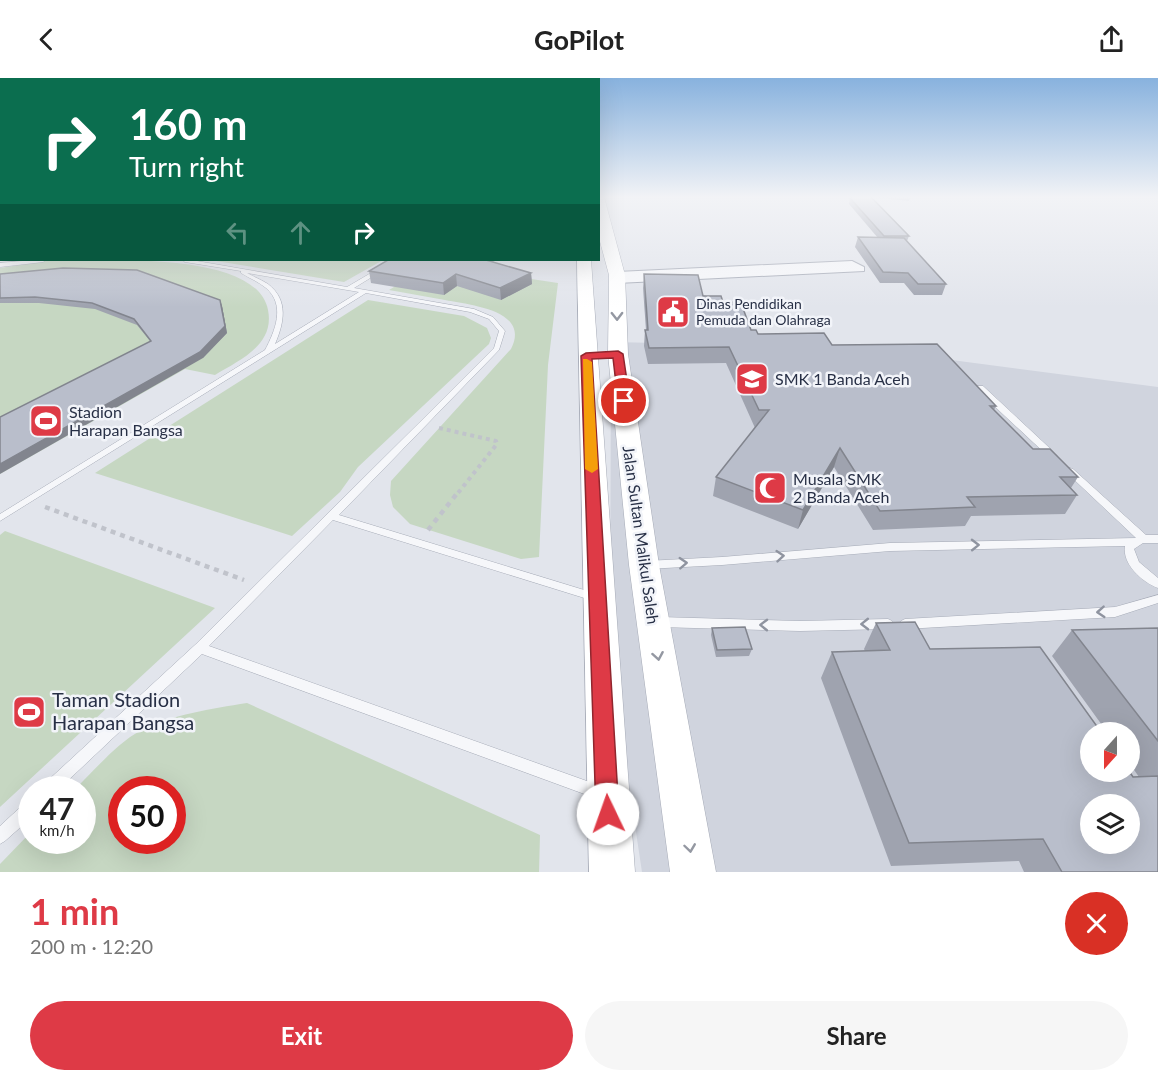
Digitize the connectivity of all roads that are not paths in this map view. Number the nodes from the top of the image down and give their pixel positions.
1 (602, 237) edge
2 (34, 261) edge
3 (191, 261) edge
4 (394, 261) edge
5 (584, 261) edge
6 (0, 265) edge
7 (236, 268) junction
8 (617, 277) junction
9 (349, 288) junction
10 (365, 291) junction
11 (268, 351) junction
12 (618, 354) junction
13 (586, 356) junction
14 (980, 388) edge
15 (1057, 460) edge
16 (1066, 468) edge
17 (332, 516) junction
18 (0, 518) edge
19 (1157, 539) edge
20 (1138, 541) junction
21 (644, 565) junction
22 (1158, 584) edge
23 (598, 598) junction
24 (1158, 599) edge
25 (652, 622) junction
26 (200, 648) junction
27 (64, 776) edge
28 (606, 795) junction
29 (18, 819) edge
30 (0, 836) edge
31 (612, 872) edge
32 (693, 872) edge

1 - 8 main road, Jalan Sultan Malikul Saleh
2 - 6 lane
3 - 7 lane
4 - 9 lane
5 - 13 main road
7 - 9 lane
7 - 11 lane
8 - 8 street
8 -> 12 main road, Jalan Sultan Malikul Saleh
9 - 10 lane
10 - 11 lane
10 - 17 lane
11 - 18 lane
12 - 13 main road
12 - 21 main road, Jalan Sultan Malikul Saleh
13 - 23 main road
14 - 15 lane
16 - 20 lane
17 - 23 lane
17 - 26 lane
19 - 20 lane
21 -> 20 lane
20 - 22 lane
21 - 25 main road, Jalan Sultan Malikul Saleh
23 - 28 main road
24 -> 25 lane
25 -> 32 main road, Jalan Sultan Malikul Saleh
26 - 27 lane
26 - 28 lane
28 - 31 main road
29 - 30 lane

